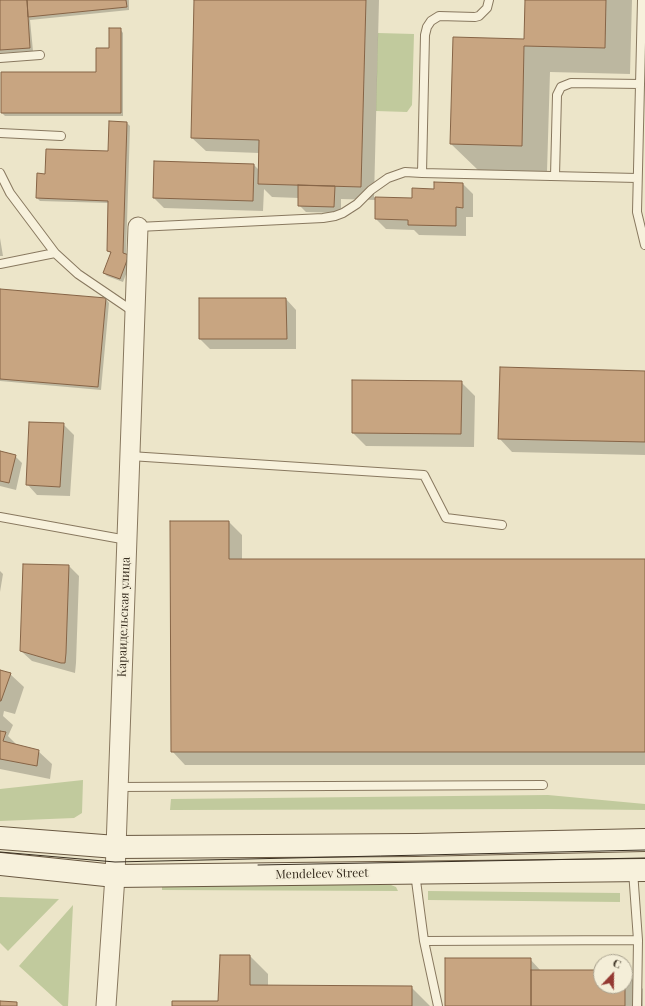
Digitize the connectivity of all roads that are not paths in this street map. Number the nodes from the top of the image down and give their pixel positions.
1 (489, 0) edge
2 (642, 0) edge
3 (40, 55) dead end
4 (0, 58) edge
5 (640, 84) junction
6 (0, 133) edge
7 (61, 136) dead end
8 (422, 173) junction
9 (0, 174) edge
10 (555, 176) junction
11 (637, 178) junction
12 (138, 227) joint
13 (645, 245) edge
14 (55, 253) junction
15 (0, 264) edge
16 (135, 312) junction
17 (130, 456) junction
18 (0, 517) edge
19 (502, 525) dead end
20 (127, 540) junction
21 (543, 785) dead end
22 (118, 787) junction
23 (0, 838) edge
24 (645, 840) edge
25 (116, 847) junction
26 (0, 864) edge
27 (639, 870) edge
28 (415, 873) junction
29 (115, 876) junction
30 (638, 940) junction
31 (424, 941) junction
32 (106, 1006) edge
33 (438, 1006) edge
34 (637, 1006) edge

1 - 8 lane
2 - 5 lane
3 - 4 lane
5 - 10 lane
5 - 11 lane
6 - 7 lane
8 - 10 lane
8 - 12 lane
9 - 14 lane
10 - 11 lane
11 - 13 lane
12 - 16 street, Караидельская улица
14 - 15 lane
14 - 16 lane
16 - 17 street, Караидельская улица
17 - 19 lane
17 - 20 street, Караидельская улица
18 - 20 lane
20 - 22 street, Караидельская улица
21 - 22 lane
22 - 25 street, Караидельская улица
23 - 25 main road
24 - 25 main road
25 - 29 street, Караидельская улица
26 - 29 main road, Mendeleev Street
27 - 28 main road, Mendeleev Street
27 - 30 lane
28 - 29 main road, Mendeleev Street
28 - 31 lane
29 - 32 street, Караидельская улица
30 - 31 lane
30 - 34 lane
31 - 33 lane

